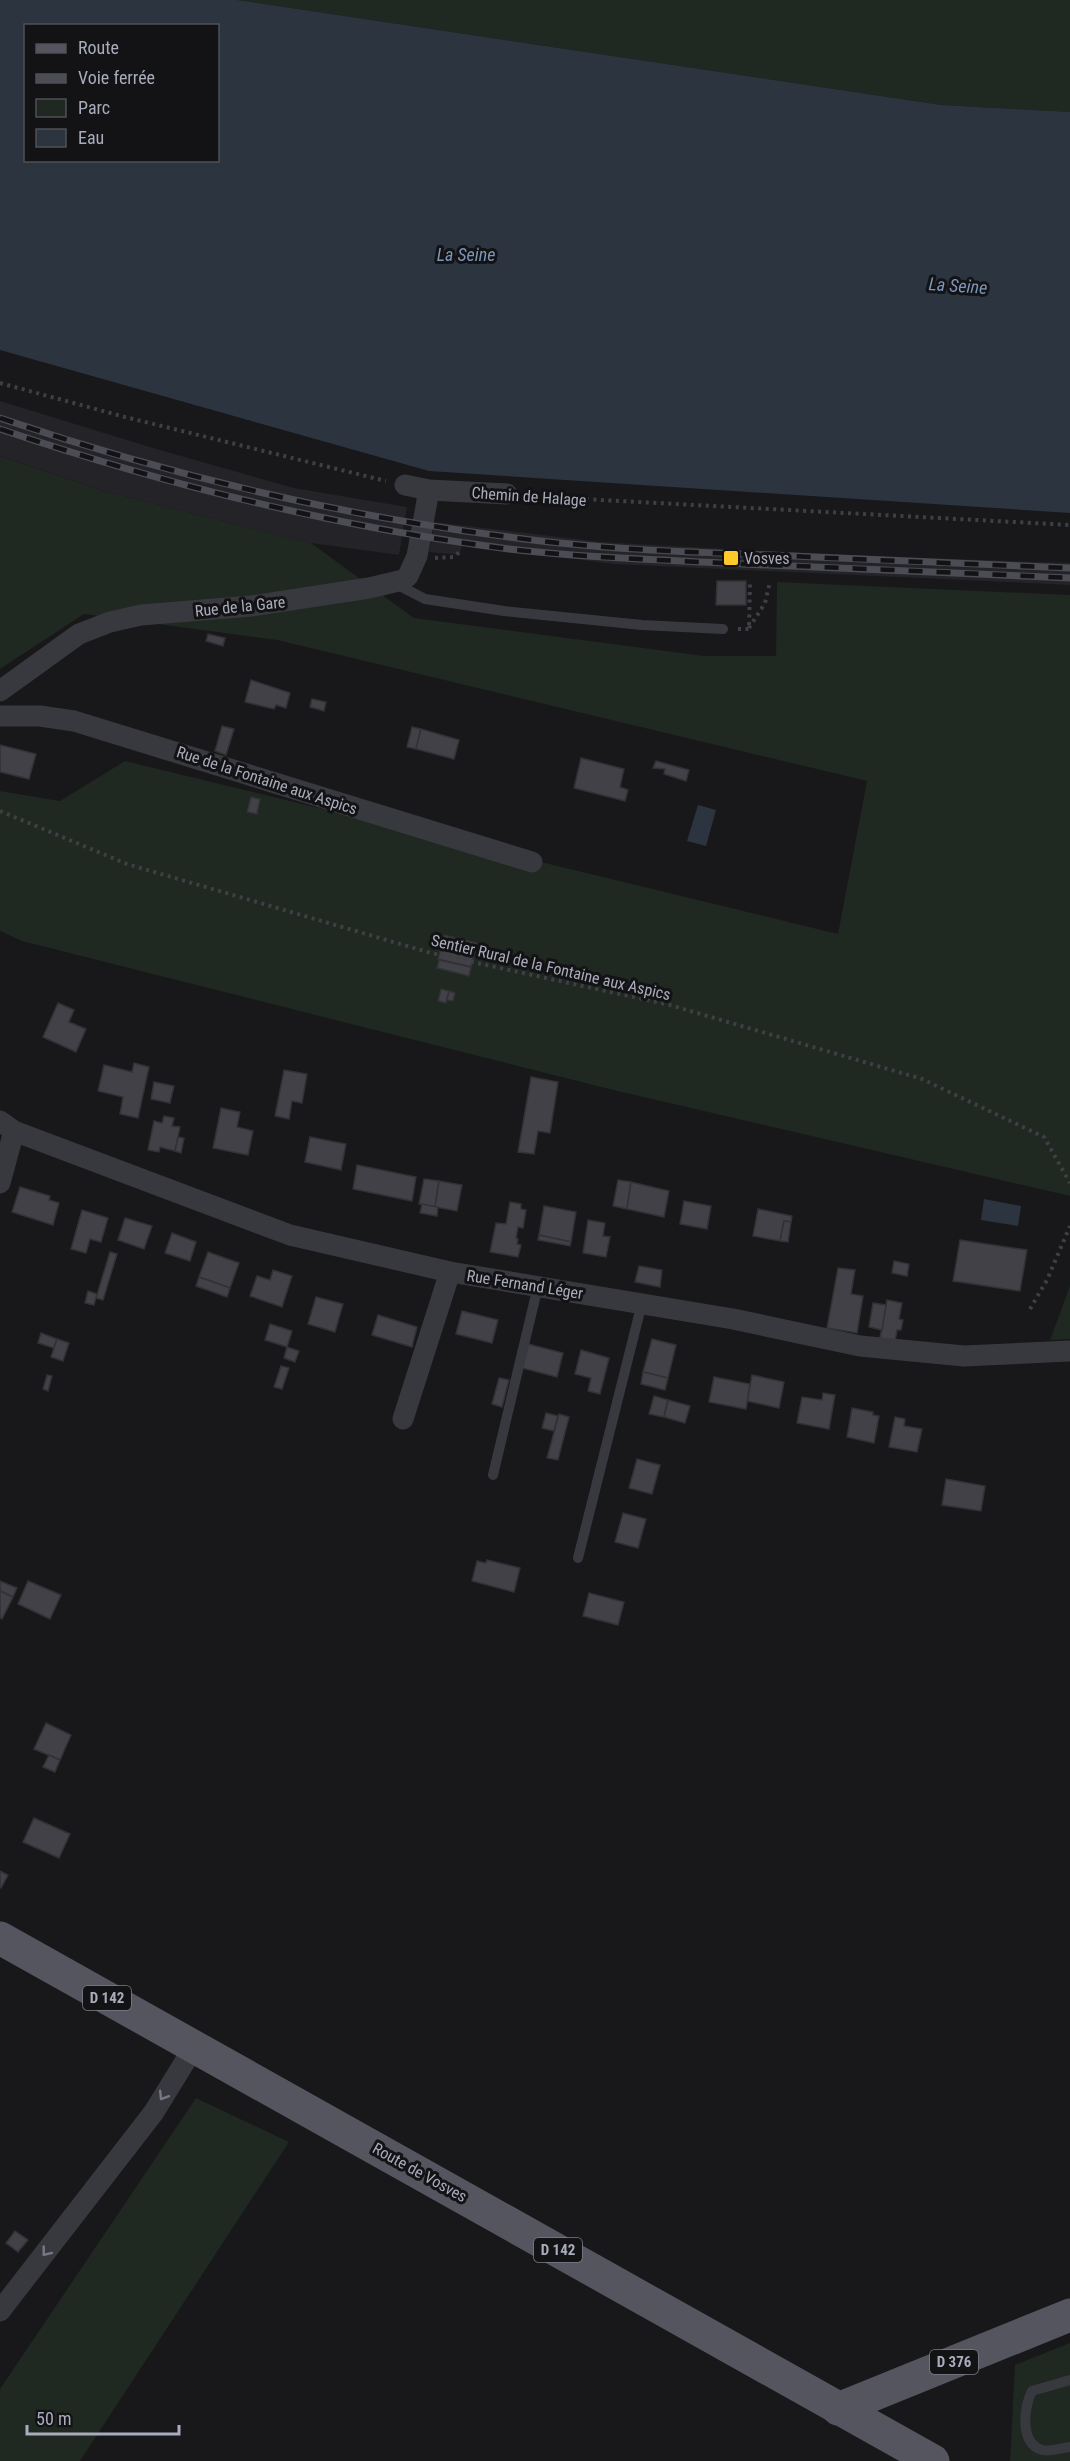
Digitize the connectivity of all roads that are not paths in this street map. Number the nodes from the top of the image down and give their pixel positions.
1 (405, 485) road end
2 (429, 490) junction
3 (507, 494) road end
4 (395, 584) junction
5 (723, 629) road end
6 (0, 691) edge
7 (0, 716) edge
8 (531, 862) dead end
9 (7, 1126) edge
10 (0, 1183) edge
11 (450, 1272) junction
12 (538, 1286) junction
13 (642, 1302) junction
14 (1070, 1351) edge
15 (403, 1419) dead end
16 (493, 1475) dead end
17 (578, 1558) dead end
18 (0, 1938) edge
19 (194, 2047) junction
20 (0, 2311) edge
21 (1070, 2315) edge
22 (1070, 2379) edge
23 (838, 2409) junction
24 (1070, 2447) edge
25 (933, 2461) edge

1 - 2 street, Chemin de Halage
2 - 3 street, Chemin de Halage
2 - 4 street
4 - 5 lane
4 - 6 street, Rue de la Gare
7 - 8 street, Rue de la Fontaine aux Aspics
9 - 10 street
9 - 11 street, Rue Fernand Léger
11 - 12 street, Rue Fernand Léger
11 - 15 street
12 - 13 street, Rue Fernand Léger
12 - 16 lane
13 - 14 street, Rue Fernand Léger
13 - 17 lane
18 - 19 main road, Route de Vosves / D 142
19 -> 20 street
19 - 23 main road, Route de Vosves / D 142
21 - 23 main road, D 376
22 - 24 lane
23 - 25 main road, D 142

